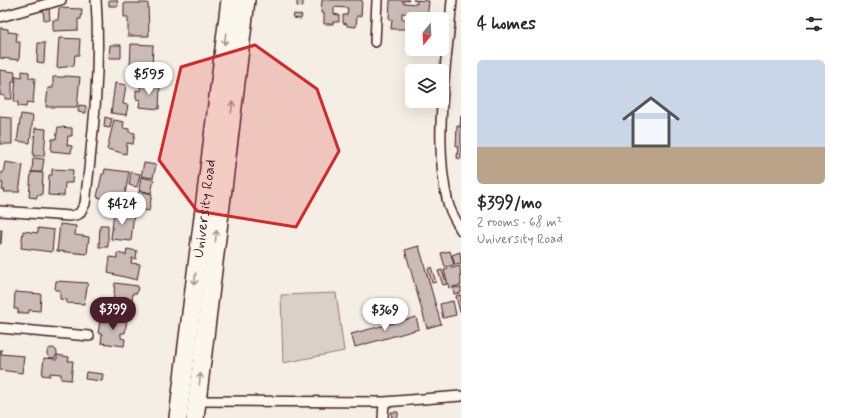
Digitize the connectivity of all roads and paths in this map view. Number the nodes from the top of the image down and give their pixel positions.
1 (60, 0) edge
2 (96, 0) edge
3 (230, 0) edge
4 (246, 0) edge
5 (377, 0) edge
6 (452, 0) edge
7 (0, 17) edge
8 (375, 42) dead end
9 (0, 211) edge
10 (461, 230) edge
11 (0, 328) edge
12 (89, 336) dead end
13 (461, 396) edge
14 (197, 401) junction
15 (384, 402) junction
16 (178, 418) edge
17 (195, 418) edge
18 (383, 418) edge

1 - 7 street
2 - 9 street
3 -> 16 highway, University Road
14 -> 4 highway, University Road
5 - 8 street
6 - 10 street
11 - 12 street
13 - 15 street
14 - 15 street
14 - 17 highway, University Road
15 - 18 street

